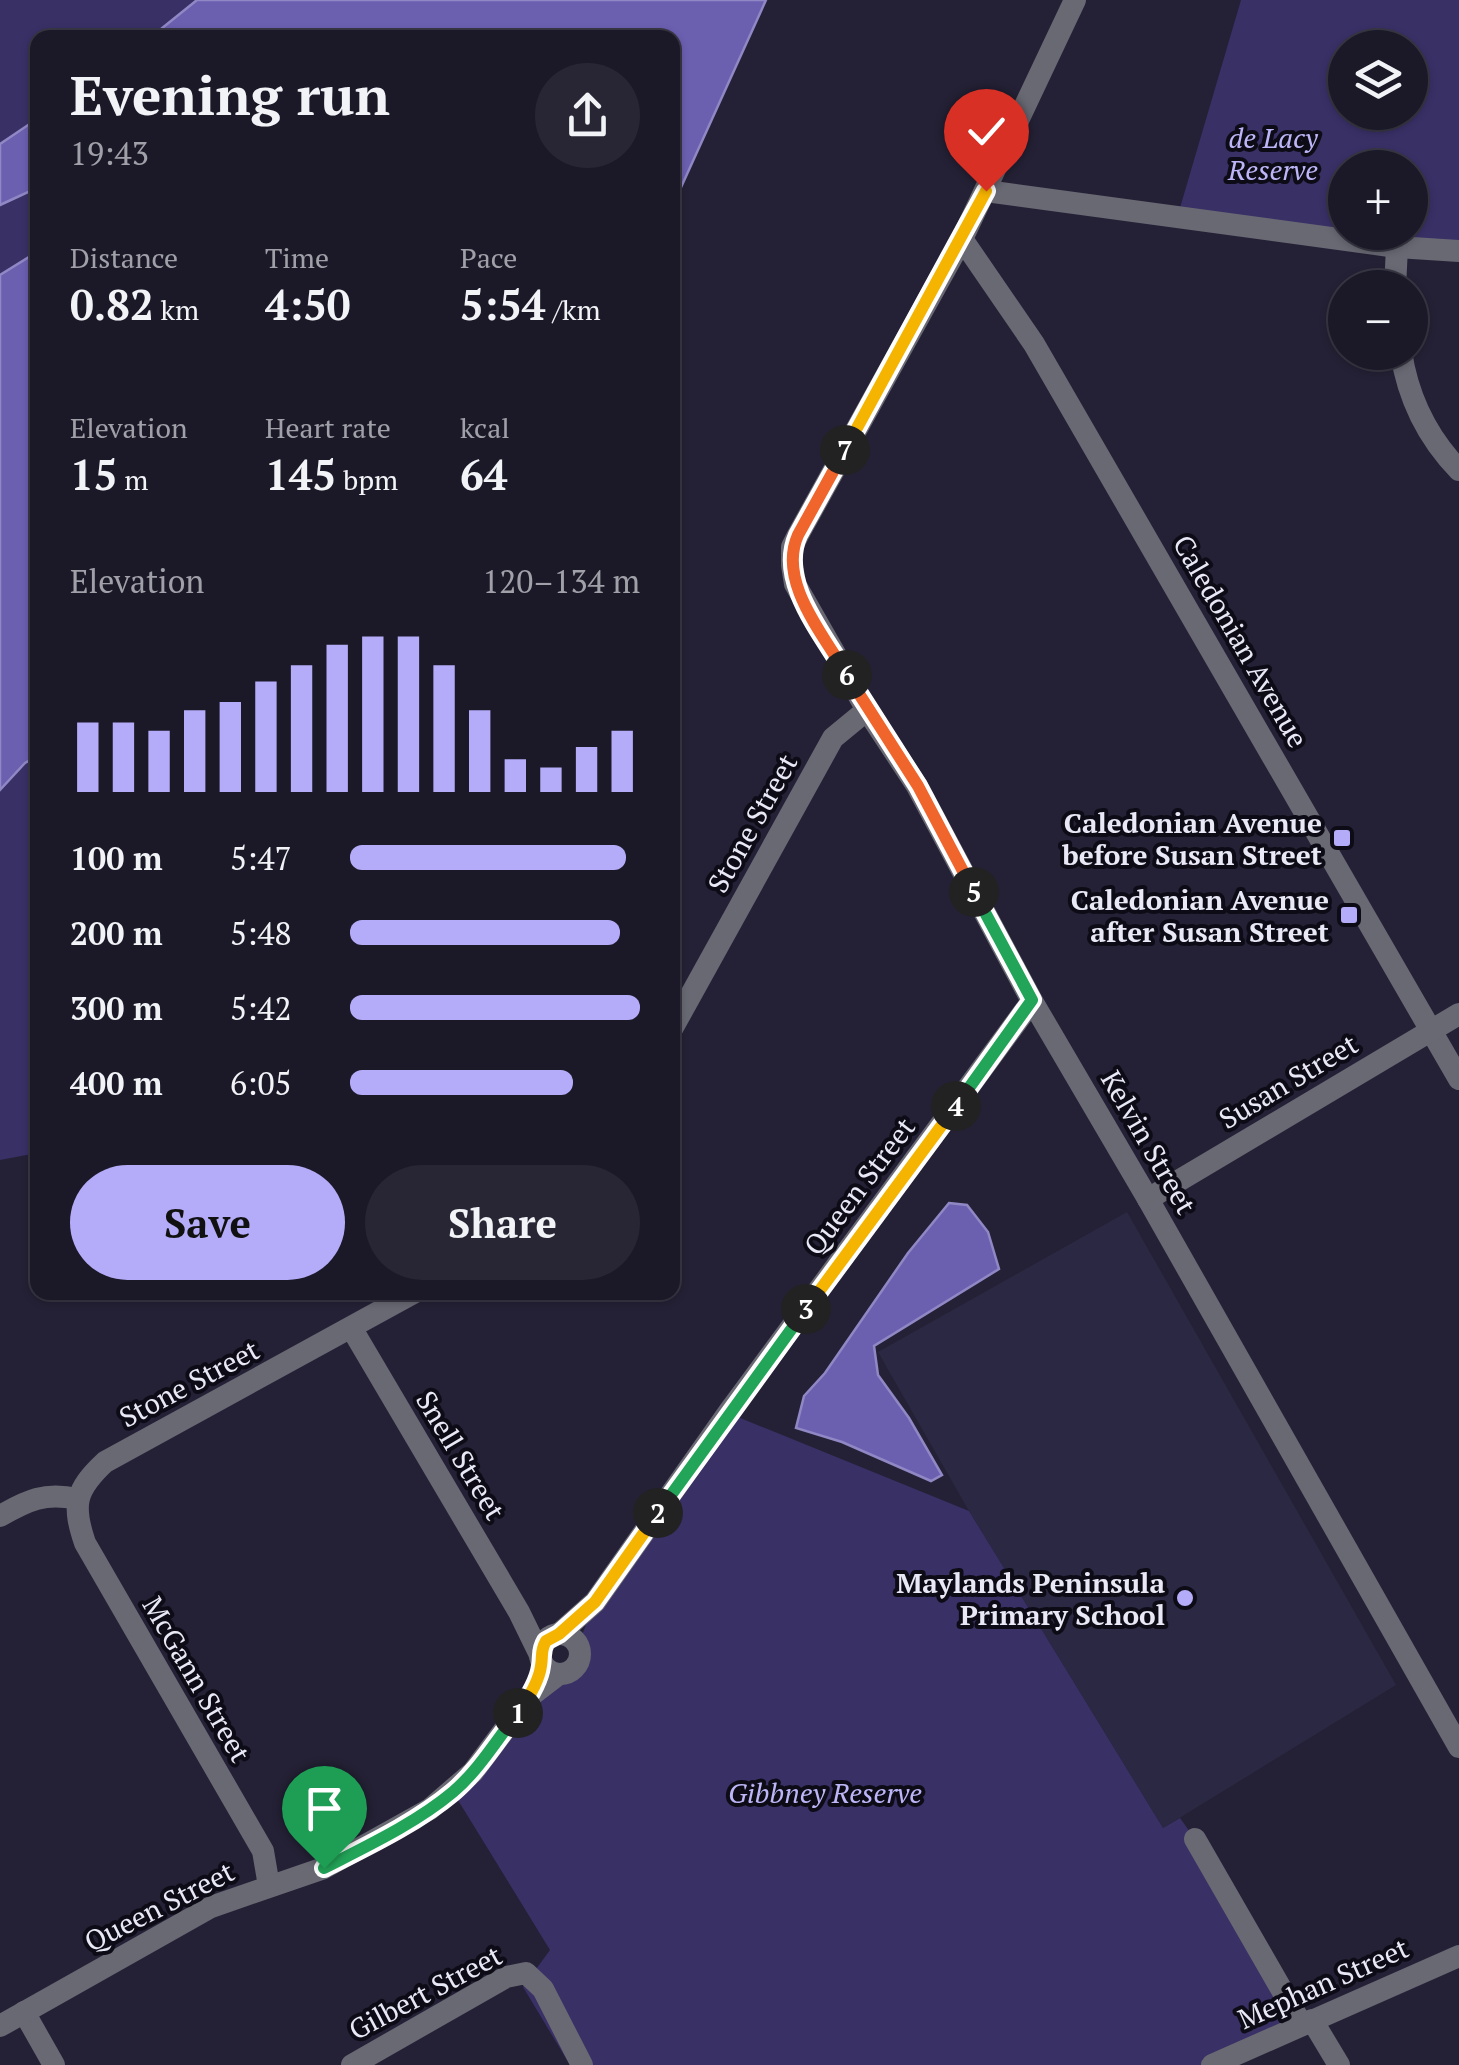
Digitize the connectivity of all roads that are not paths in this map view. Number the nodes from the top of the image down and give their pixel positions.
1 (1075, 0) edge
2 (986, 191) junction
3 (962, 238) junction
4 (1328, 238) edge
5 (1428, 249) edge
6 (1459, 251) edge
7 (1404, 370) edge
8 (1459, 470) edge
9 (867, 710) junction
10 (1032, 1000) junction
11 (680, 1014) edge
12 (1459, 1014) edge
13 (1432, 1030) junction
14 (1459, 1079) edge
15 (1148, 1199) junction
16 (401, 1300) edge
17 (352, 1329) junction
18 (78, 1499) junction
19 (0, 1516) edge
20 (555, 1651) junction
21 (1459, 1747) edge
22 (1195, 1838) dead end
23 (269, 1886) junction
24 (1459, 1956) edge
25 (24, 2012) junction
26 (1307, 2022) junction
27 (0, 2026) edge
28 (54, 2065) edge
29 (352, 2065) edge
30 (582, 2065) edge
31 (1212, 2065) edge
32 (1338, 2065) edge

1 - 2 street
2 - 3 street
2 - 4 street
3 - 9 street, Kelvin Street
3 - 13 street, Caledonian Avenue
5 - 6 street
7 - 8 street
9 - 10 street, Kelvin Street
9 - 11 street, Stone Street
10 - 15 street, Kelvin Street
10 - 20 street, Queen Street
12 - 13 street, Susan Street
13 - 14 street, Caledonian Avenue
13 - 15 street, Susan Street
15 - 21 street, Kelvin Street
16 - 17 street, Stone Street
17 - 18 street, Stone Street
17 - 20 street, Snell Street
18 - 19 street
18 - 23 street, McGann Street
20 - 23 street, Queen Street
22 - 26 street
23 - 25 street, Queen Street
24 - 26 street, Mephan Street
25 - 27 street, Queen Street
25 - 28 street
26 - 31 street, Mephan Street
26 - 32 street
29 - 30 street, Gilbert Street

